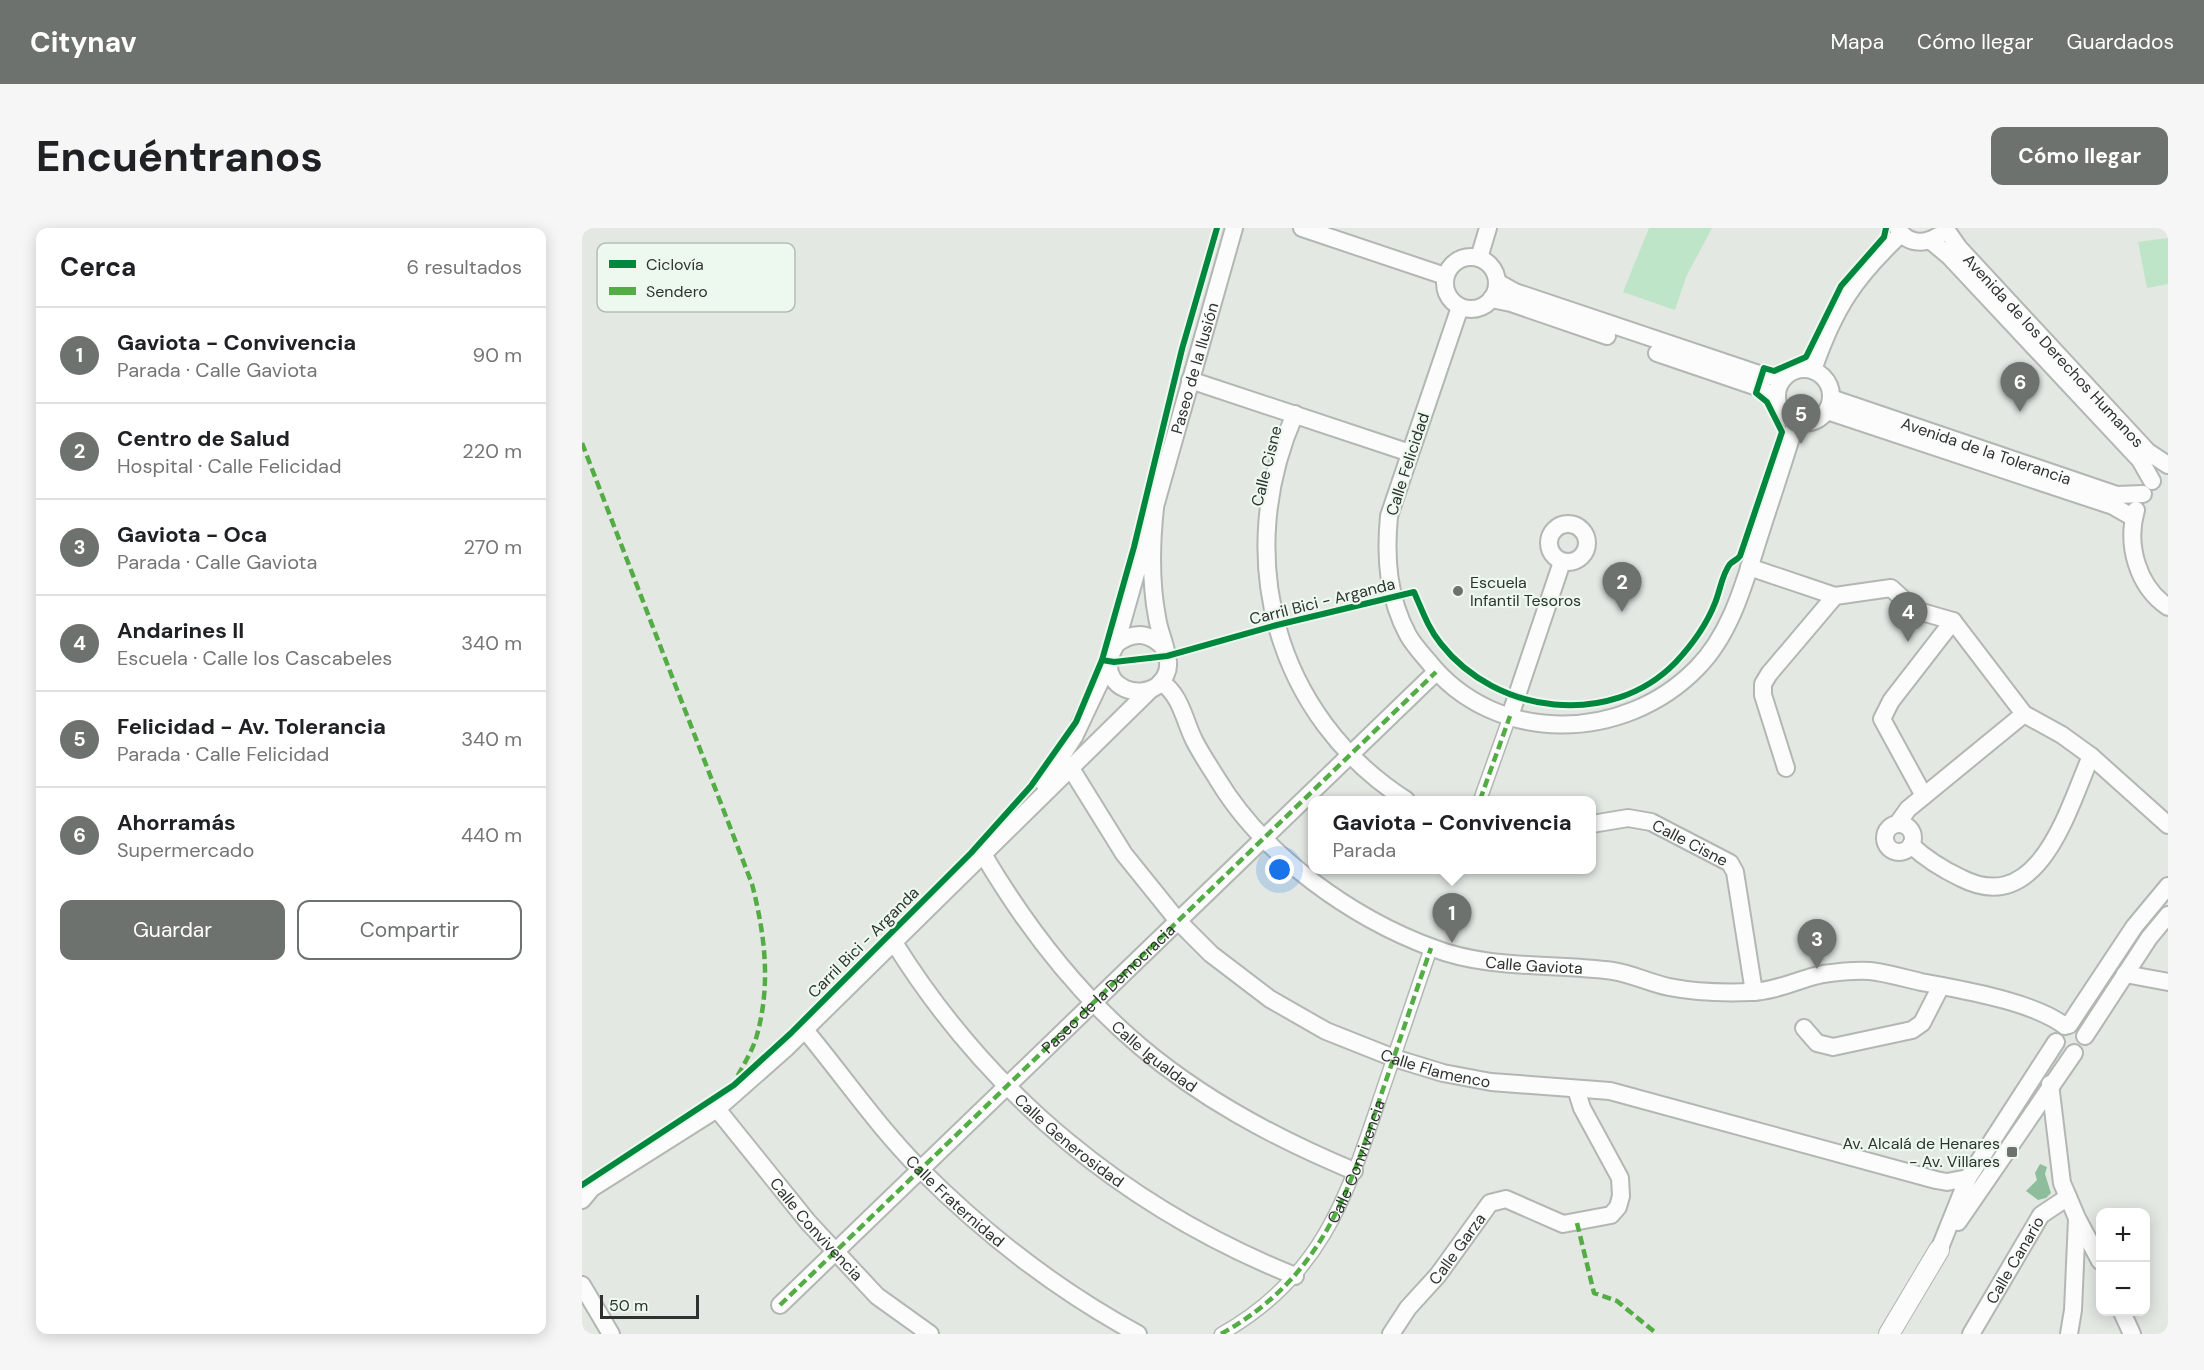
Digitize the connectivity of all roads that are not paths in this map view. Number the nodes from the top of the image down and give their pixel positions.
1 (1234, 228) edge
2 (1302, 228) edge
3 (1488, 228) edge
4 (1944, 228) edge
5 (1899, 231) edge
6 (1930, 241) junction
7 (1479, 258) junction
8 (1445, 276) junction
9 (1497, 282) junction
10 (1491, 299) junction
11 (1460, 307) junction
12 (1814, 370) junction
13 (1784, 378) junction
14 (1190, 380) junction
15 (1777, 397) junction
16 (1829, 404) junction
17 (1295, 414) junction
18 (1797, 421) junction
19 (1410, 453) junction
20 (2168, 466) edge
21 (2147, 488) junction
22 (1155, 508) junction
23 (2134, 518) junction
24 (1562, 562) dead end
25 (1749, 567) junction
26 (1835, 596) junction
27 (2168, 606) edge
28 (1953, 621) junction
29 (1116, 644) junction
30 (1164, 648) junction
31 (1109, 663) junction
32 (1436, 672) junction
33 (1156, 686) junction
34 (1100, 687) junction
35 (2024, 714) junction
36 (1510, 716) junction
37 (1350, 755) junction
38 (2091, 756) junction
39 (1070, 767) junction
40 (1786, 768) dead end
41 (2123, 782) junction
42 (1399, 796) edge
43 (1482, 796) edge
44 (1924, 796) junction
45 (2168, 812) edge
46 (1596, 823) edge
47 (1898, 823) junction
48 (2168, 825) edge
49 (1264, 838) junction
50 (1911, 845) junction
51 (983, 854) junction
52 (2168, 886) edge
53 (2168, 915) edge
54 (1178, 921) junction
55 (895, 944) junction
56 (1431, 948) junction
57 (2125, 974) junction
58 (2168, 982) edge
59 (1941, 986) junction
60 (1754, 992) junction
61 (1092, 1004) junction
62 (1804, 1028) dead end
63 (806, 1030) junction
64 (2061, 1033) junction
65 (2085, 1036) junction
66 (2074, 1053) junction
67 (1394, 1058) junction
68 (1007, 1086) junction
69 (2049, 1087) junction
70 (1576, 1089) junction
71 (717, 1108) junction
72 (920, 1169) junction
73 (1354, 1172) junction
74 (1913, 1174) junction
75 (1968, 1178) junction
76 (2068, 1197) junction
77 (1967, 1198) junction
78 (582, 1200) edge
79 (2077, 1218) junction
80 (1939, 1250) joint
81 (835, 1252) junction
82 (2096, 1254) edge
83 (1295, 1276) junction
84 (582, 1285) edge
85 (780, 1305) dead end
86 (2124, 1316) edge
87 (611, 1334) edge
88 (930, 1334) edge
89 (1138, 1334) edge
90 (1221, 1334) edge
91 (1391, 1334) edge
92 (1889, 1334) edge
93 (1971, 1334) edge
94 (2069, 1334) edge
95 (2132, 1334) edge

1 - 14 street, Paseo de la Ilusión
2 - 8 street
3 - 7 street
4 - 6 street
4 - 20 street, Avenida de los Derechos Humanos
5 - 6 street
5 - 12 street
6 - 21 street, Avenida de los Derechos Humanos
7 - 8 street
7 - 9 street
8 - 11 street
9 - 10 street
9 - 13 street
10 - 11 street
10 - 15 street
11 - 19 street, Calle Felicidad
12 - 13 street
12 - 16 street
13 - 15 street
14 - 17 street
14 - 22 street, Paseo de la Ilusión
15 - 18 street
16 - 18 street
16 - 21 street, Avenida de la Tolerancia
16 - 23 street, Avenida de la Tolerancia
17 - 19 street
17 - 37 street, Calle Cisne
18 - 25 street, Calle Felicidad
19 - 32 street, Calle Felicidad
20 - 21 street
21 - 23 street
22 - 29 street, Paseo de la Ilusión
22 - 30 street, Paseo de la Ilusión
23 - 27 street
24 - 36 street
25 - 26 street
25 - 36 street, Calle Felicidad
26 - 28 street
26 - 40 street
28 - 35 street
28 - 44 street
29 - 30 street
29 - 31 street, Paseo de la Ilusión
30 - 33 street, Paseo de la Ilusión
31 - 33 street
31 - 34 street, Paseo de la Ilusión
32 - 36 street, Calle Felicidad
32 - 37 street, Paseo de la Democracia
33 - 39 street, Paseo de la Ilusión
33 - 49 street, Calle Gaviota
34 - 39 street, Paseo de la Ilusión
34 - 51 street, Paseo de la Ilusión
35 - 38 street
35 - 44 street
36 - 43 street
37 - 42 street, Calle Cisne
37 - 49 street, Paseo de la Democracia
38 - 41 street
38 - 50 street
39 - 51 street, Paseo de la Ilusión
39 - 54 street, Calle Flamenco
41 - 45 street
41 - 48 street
44 - 47 street
46 - 60 street, Calle Cisne
47 - 50 street
47 - 50 street
49 - 54 street, Paseo de la Democracia
49 - 56 street, Calle Gaviota
51 - 55 street, Paseo de la Ilusión
51 - 61 street, Calle Igualdad
52 - 64 street
53 - 57 street
54 - 61 street, Paseo de la Democracia
54 - 67 street, Calle Flamenco
55 - 63 street, Paseo de la Ilusión
55 - 68 street, Calle Generosidad
56 - 60 street, Calle Gaviota
56 - 67 street, Calle Convivencia
57 - 58 street
57 - 65 street
59 - 60 street, Calle Gaviota
59 - 62 street
59 - 64 street, Calle Gaviota
61 - 68 street, Paseo de la Democracia
61 - 73 street, Calle Igualdad
63 - 71 street, Paseo de la Ilusión
63 - 72 street, Calle Fraternidad
64 - 65 street
64 - 66 street
64 - 69 street
64 - 75 street
65 - 66 street
66 - 69 street
67 - 70 street, Calle Flamenco
67 - 73 street, Calle Convivencia
68 - 72 street, Paseo de la Democracia
68 - 83 street, Calle Generosidad
69 - 76 street
69 - 77 street
70 - 74 street, Calle Flamenco
70 - 91 street, Calle Garza
71 - 78 street, Paseo de la Ilusión
71 - 81 street, Calle Convivencia
72 - 81 street, Paseo de la Democracia
72 - 89 street, Calle Fraternidad
73 - 83 street, Calle Convivencia
74 - 75 street, Calle Flamenco
74 - 77 street, Calle Flamenco
75 - 77 street
76 - 79 street
76 - 93 street, Calle Canario
77 - 80 street
79 - 82 street
79 - 94 street
80 - 92 street
81 - 85 street, Paseo de la Democracia
81 - 88 street, Calle Convivencia
83 - 90 street, Calle Convivencia
84 - 87 street
86 - 95 street

